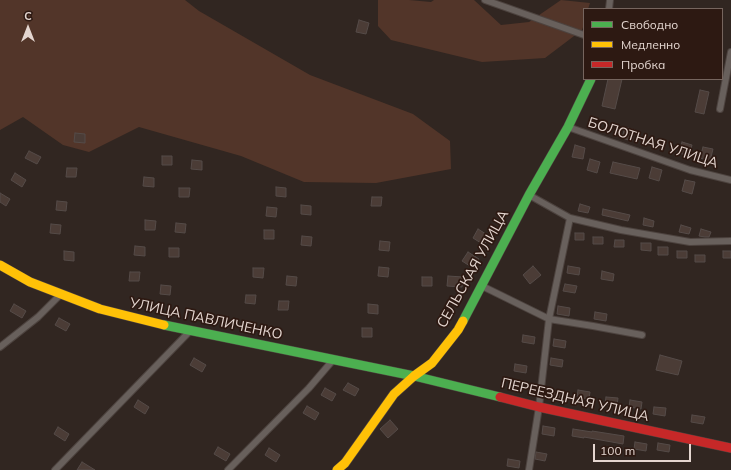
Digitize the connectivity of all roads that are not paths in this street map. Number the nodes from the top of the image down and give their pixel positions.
1 (485, 0) edge
2 (583, 35) edge
3 (731, 52) edge
4 (590, 80) edge
5 (720, 109) dead end
6 (568, 127) junction
7 (731, 180) edge
8 (529, 195) junction
9 (570, 218) junction
10 (731, 241) edge
11 (0, 265) edge
12 (482, 286) junction
13 (61, 294) junction
14 (549, 319) junction
15 (191, 330) junction
16 (642, 335) dead end
17 (0, 346) edge
18 (333, 360) junction
19 (414, 376) junction
20 (539, 407) junction
21 (731, 448) edge
22 (55, 470) edge
23 (228, 470) edge
24 (337, 470) edge
25 (529, 470) edge

1 - 2 street
3 - 5 street
4 - 6 street, СЕЛЬСКАЯ УЛИЦА
6 - 7 street, БОЛОТНАЯ УЛИЦА
6 - 8 street, СЕЛЬСКАЯ УЛИЦА
8 - 9 street
8 - 12 street, СЕЛЬСКАЯ УЛИЦА
9 - 10 street
9 - 14 street
11 - 13 street, УЛИЦА ПАВЛИЧЕНКО
12 - 14 street
12 - 19 street, СЕЛЬСКАЯ УЛИЦА
13 - 15 street, УЛИЦА ПАВЛИЧЕНКО
13 - 17 street
14 - 16 street
14 - 20 street
15 - 18 street, УЛИЦА ПАВЛИЧЕНКО
15 - 22 street
18 - 19 street, УЛИЦА ПАВЛИЧЕНКО
18 - 23 street
19 - 20 street, ПЕРЕЕЗДНАЯ УЛИЦА
19 - 24 street, СЕЛЬСКАЯ УЛИЦА
20 - 21 street, ПЕРЕЕЗДНАЯ УЛИЦА
20 - 25 street

